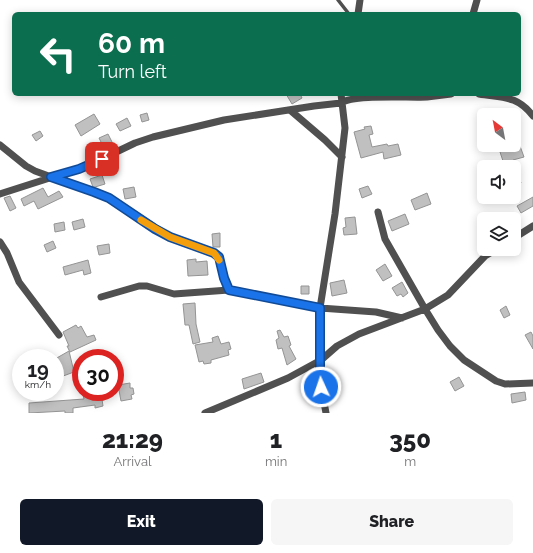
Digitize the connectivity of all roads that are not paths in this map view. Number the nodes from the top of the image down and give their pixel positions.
1 (338, 0) edge
2 (360, 0) edge
3 (477, 0) edge
4 (347, 12) edge
5 (358, 12) edge
6 (474, 12) edge
7 (341, 96) edge
8 (435, 96) edge
9 (493, 96) edge
10 (341, 103) junction
11 (290, 110) junction
12 (533, 116) edge
13 (0, 145) edge
14 (342, 157) junction
15 (51, 177) junction
16 (0, 194) edge
17 (378, 212) dead end
18 (533, 226) edge
19 (521, 234) edge
20 (0, 242) edge
21 (485, 256) edge
22 (229, 290) junction
23 (101, 297) dead end
24 (320, 308) junction
25 (425, 309) junction
26 (402, 318) junction
27 (59, 334) dead end
28 (320, 360) junction
29 (533, 383) edge
30 (208, 412) edge
31 (326, 413) edge

1 - 4 lane
2 - 5 street
3 - 6 street
7 - 10 street
8 - 10 street
9 - 12 street
10 - 11 street
10 - 14 street
11 - 14 street
11 - 15 street
13 - 15 street
14 - 24 street
15 - 16 street
15 - 22 street
17 - 25 street
18 - 19 street
20 - 27 street
21 - 25 street
22 - 23 street
22 - 24 street
24 - 26 street
24 - 28 street
25 - 26 street
25 - 29 street
26 - 28 street
28 - 30 street
28 - 31 street

